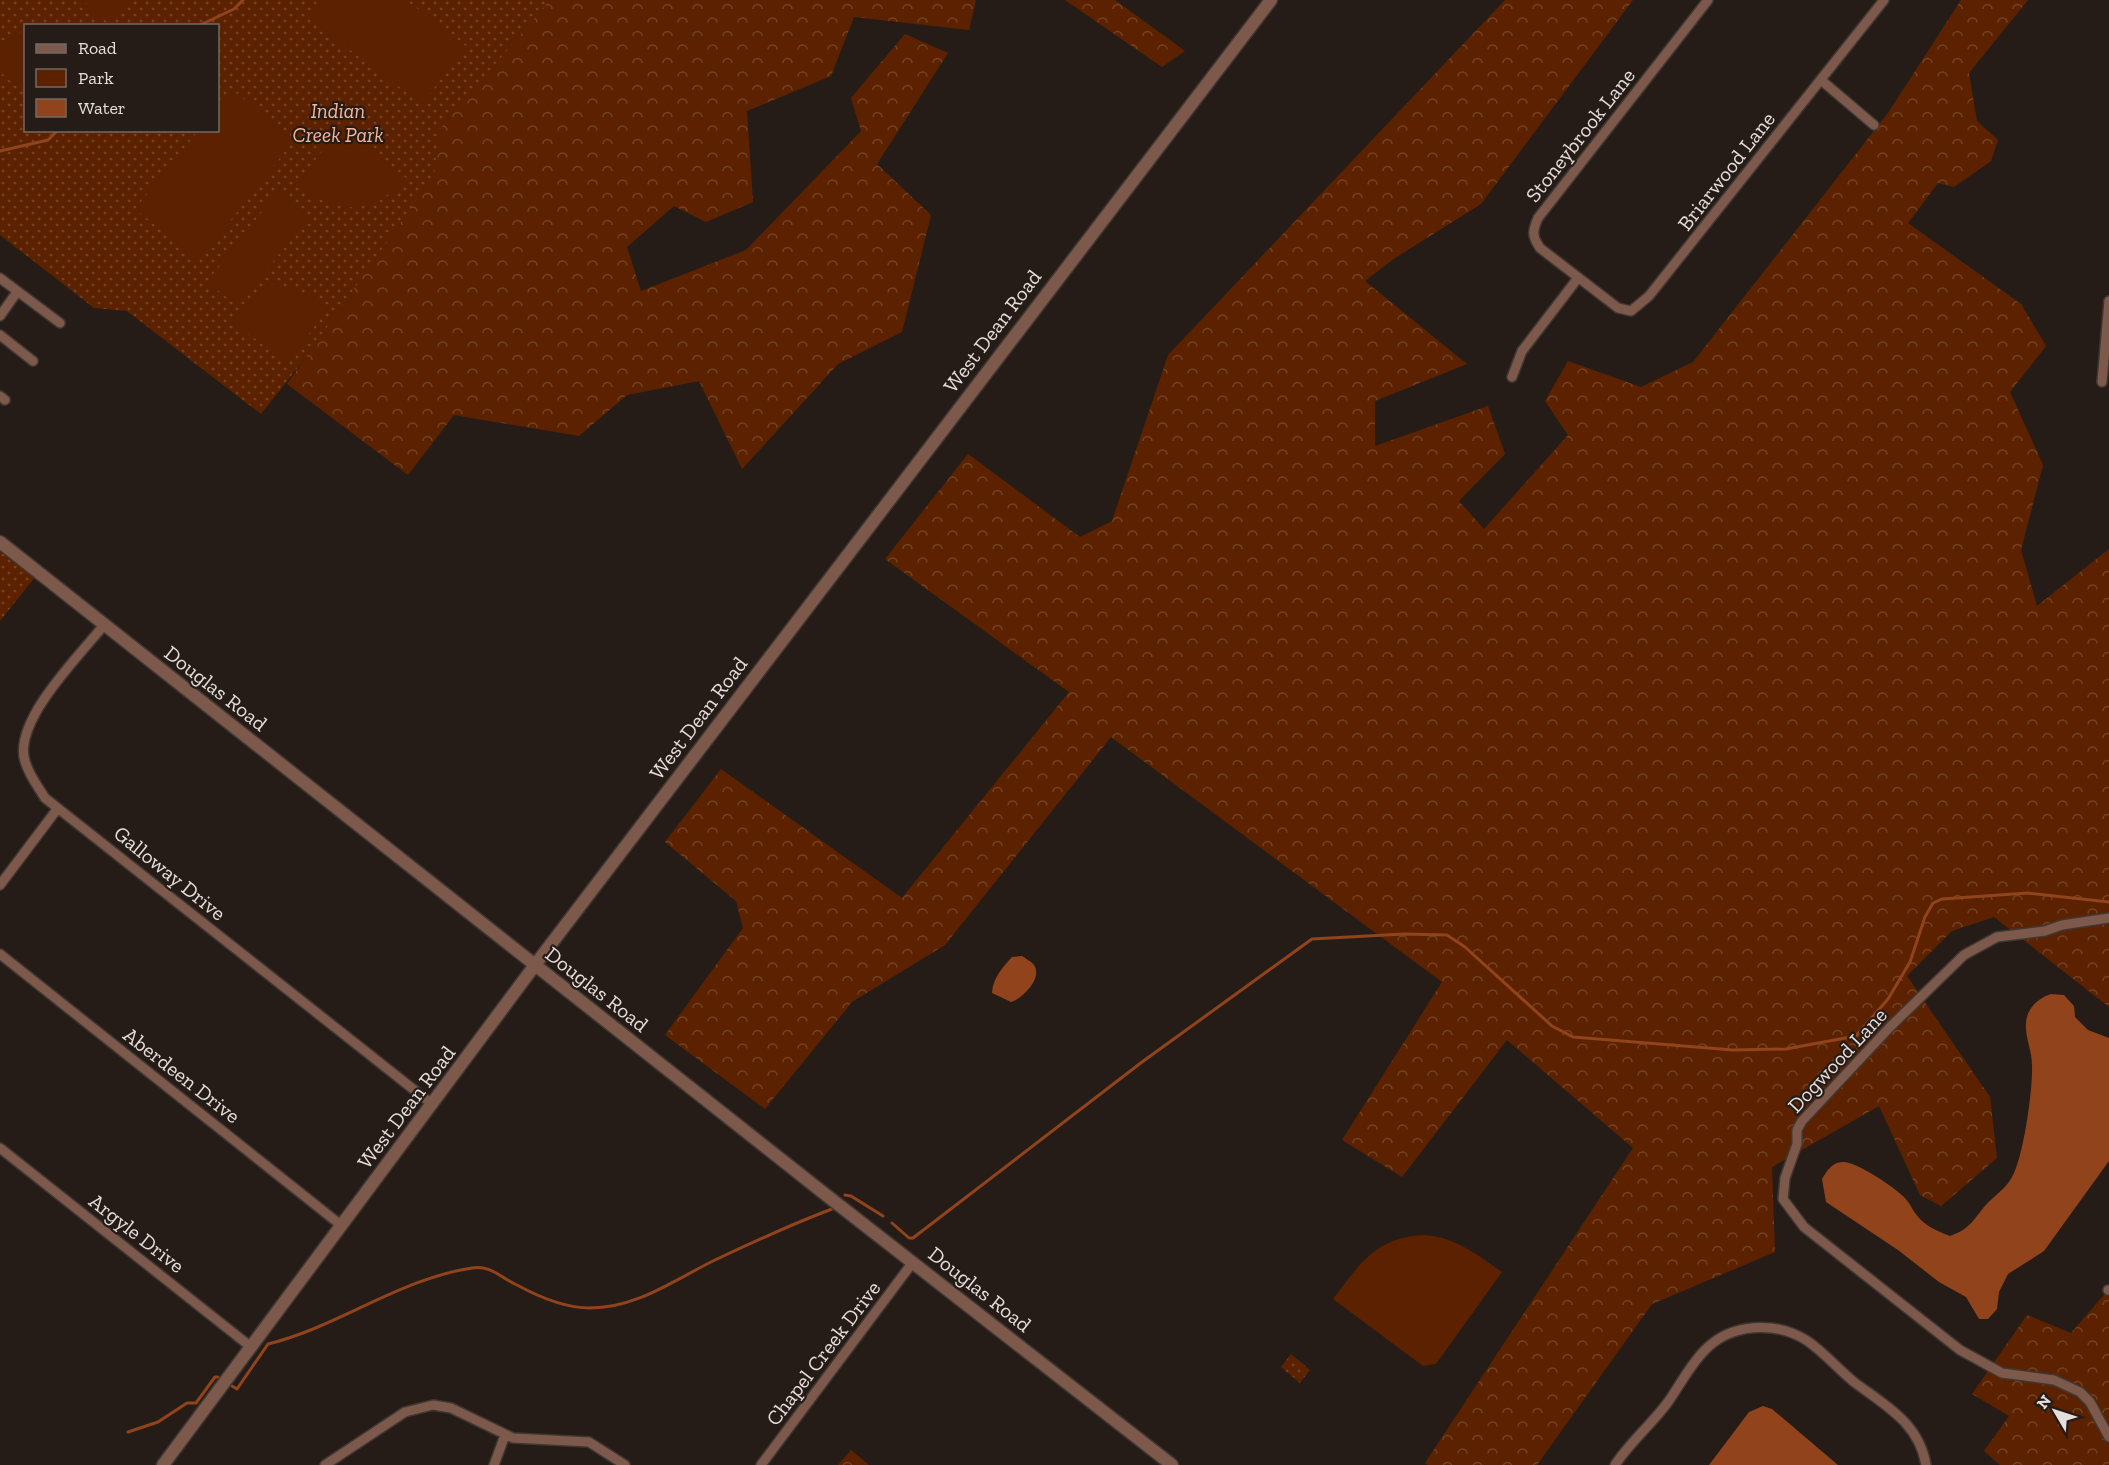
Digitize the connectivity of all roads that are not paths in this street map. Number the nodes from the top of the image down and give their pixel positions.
1 (1271, 0) edge
2 (1708, 0) edge
3 (1884, 0) edge
4 (1821, 80) junction
5 (1874, 125) dead end
6 (0, 278) edge
7 (1578, 278) junction
8 (17, 292) junction
9 (2109, 301) edge
10 (0, 316) edge
11 (60, 323) dead end
12 (0, 335) edge
13 (33, 361) dead end
14 (1512, 377) dead end
15 (2102, 382) dead end
16 (0, 542) edge
17 (104, 625) junction
18 (58, 808) junction
19 (0, 885) edge
20 (2109, 918) edge
21 (0, 954) edge
22 (535, 965) junction
23 (432, 1104) junction
24 (0, 1148) edge
25 (342, 1226) junction
26 (913, 1262) junction
27 (251, 1347) junction
28 (2108, 1430) edge
29 (505, 1435) junction
30 (163, 1465) edge
31 (325, 1465) edge
32 (494, 1465) edge
33 (625, 1465) edge
34 (761, 1465) edge
35 (1172, 1465) edge
36 (1615, 1465) edge
37 (1926, 1465) edge

1 - 22 street, West Dean Road
2 - 7 street, Stoneybrook Lane
3 - 4 street, Briarwood Lane
4 - 5 street
4 - 7 street, Briarwood Lane
6 - 8 street
7 - 14 street
8 - 10 street
8 - 11 street
9 - 15 street
12 - 13 street
16 - 17 street, Douglas Road
17 - 18 street, Galloway Drive
17 - 22 street, Douglas Road
18 - 19 street
18 - 23 street, Galloway Drive
20 - 28 street, Dogwood Lane
21 - 25 street, Aberdeen Drive
22 - 23 street, West Dean Road
22 - 26 street, Douglas Road
23 - 25 street, West Dean Road
24 - 27 street, Argyle Drive
25 - 27 street, West Dean Road
26 - 34 street, Chapel Creek Drive
26 - 35 street, Douglas Road
27 - 30 street, West Dean Road
29 - 31 street
29 - 32 street
29 - 33 street
36 - 37 street

